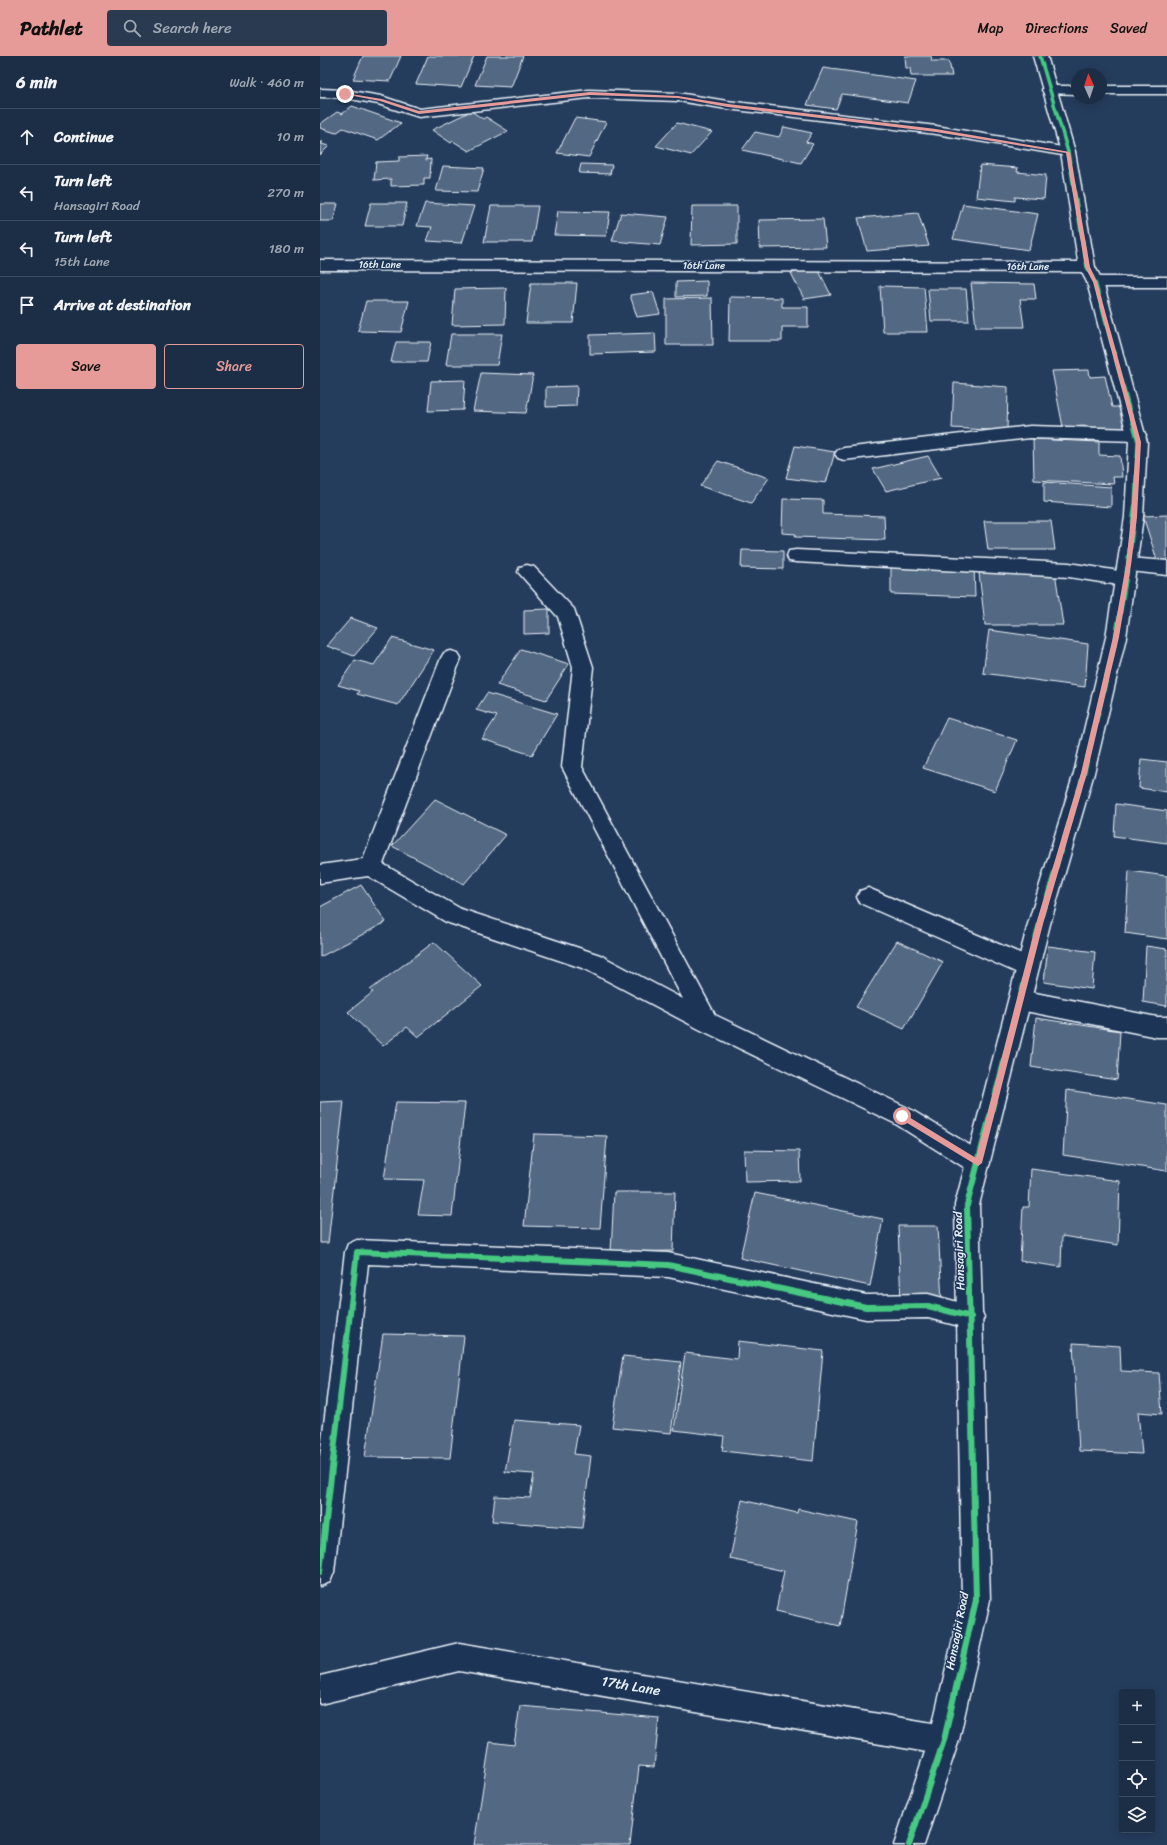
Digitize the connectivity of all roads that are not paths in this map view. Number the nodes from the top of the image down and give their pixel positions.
1 (1040, 56) edge
2 (1049, 90) junction
3 (1071, 90) edge
4 (1107, 90) edge
5 (1167, 90) edge
6 (320, 93) edge
7 (1068, 152) junction
8 (320, 265) edge
9 (1091, 275) junction
10 (1167, 282) edge
11 (1137, 435) junction
12 (844, 454) dead end
13 (796, 556) dead end
14 (1167, 568) edge
15 (527, 572) dead end
16 (1127, 572) junction
17 (451, 658) dead end
18 (371, 867) junction
19 (320, 874) edge
20 (868, 897) dead end
21 (1028, 967) junction
22 (1020, 1000) junction
23 (708, 1022) junction
24 (1167, 1028) edge
25 (978, 1163) junction
26 (971, 1317) junction
27 (320, 1572) edge
28 (320, 1690) edge
29 (944, 1740) junction
30 (909, 1845) edge

1 - 2 street, Hansagiri Road
2 - 3 street
2 - 7 street, Hansagiri Road
4 - 5 street
6 - 7 street
7 - 9 street, Hansagiri Road
8 - 9 street, 16th Lane
9 - 10 street, 16th Lane
9 - 11 street, Hansagiri Road
11 - 12 street
11 - 16 street, Hansagiri Road
13 - 16 street
14 - 16 street
15 - 23 street
16 - 21 street, Hansagiri Road
17 - 18 street
18 - 19 street
18 - 23 street
20 - 21 street
21 - 22 street, Hansagiri Road
22 - 24 street
22 - 25 street, Hansagiri Road
23 - 25 street
25 - 26 street, Hansagiri Road
26 - 27 street
26 - 29 street, Hansagiri Road
28 - 29 street, 17th Lane
29 - 30 street, Hansagiri Road

